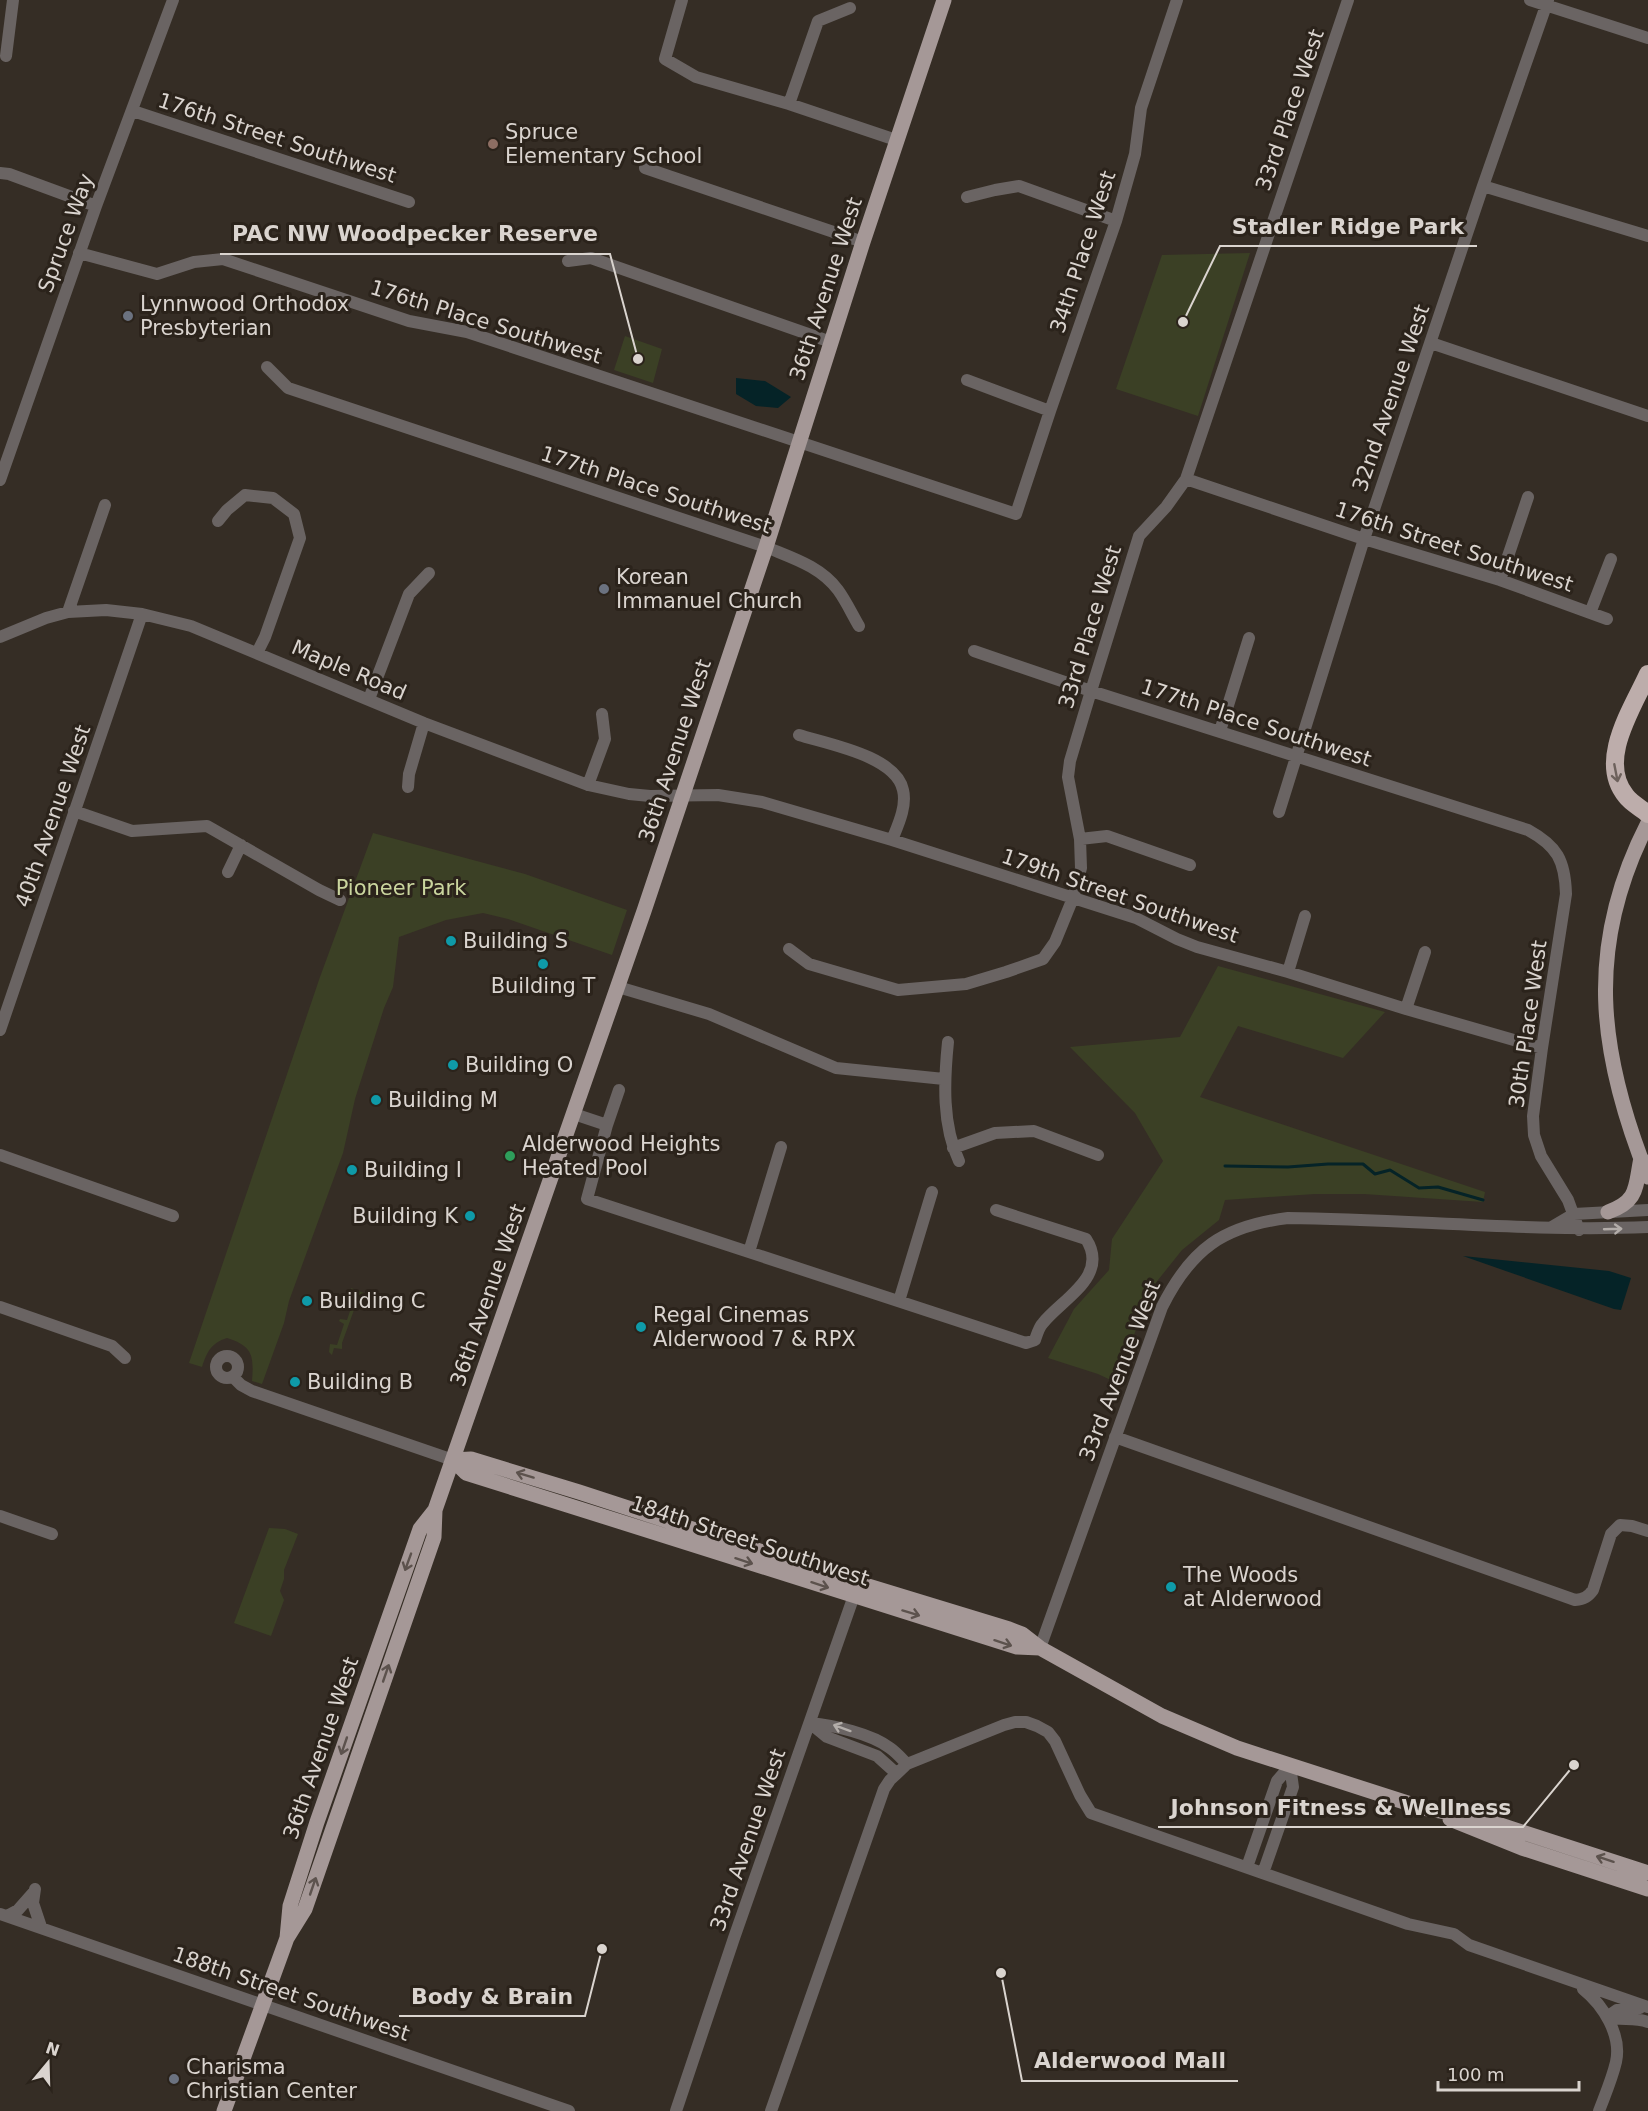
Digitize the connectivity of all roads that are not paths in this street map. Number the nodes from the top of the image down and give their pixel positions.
1 (13, 0) edge
2 (173, 0) edge
3 (682, 0) edge
4 (944, 0) edge
5 (1177, 0) edge
6 (1348, 0) edge
7 (1530, 0) edge
8 (1547, 3) edge
9 (850, 8) dead end
10 (1648, 38) edge
11 (6, 56) dead end
12 (789, 104) junction
13 (133, 111) junction
14 (896, 140) junction
15 (645, 168) dead end
16 (0, 173) edge
17 (1483, 186) junction
18 (967, 198) dead end
19 (409, 202) dead end
20 (96, 206) junction
21 (1116, 221) junction
22 (1648, 236) edge
23 (863, 242) junction
24 (80, 253) junction
25 (568, 261) dead end
26 (831, 342) junction
27 (1431, 343) junction
28 (267, 367) dead end
29 (967, 380) dead end
30 (1050, 411) junction
31 (1648, 416) edge
32 (799, 443) junction
33 (2, 466) edge
34 (1185, 479) junction
35 (0, 480) edge
36 (1528, 497) dead end
37 (105, 505) dead end
38 (1016, 514) joint
39 (218, 521) dead end
40 (1364, 538) junction
41 (766, 547) junction
42 (1611, 559) dead end
43 (429, 573) dead end
44 (1500, 580) junction
45 (68, 612) junction
46 (1590, 613) junction
47 (142, 614) junction
48 (1607, 619) dead end
49 (859, 626) dead end
50 (0, 638) edge
51 (1248, 638) dead end
52 (974, 651) dead end
53 (257, 653) junction
54 (1648, 674) edge
55 (1091, 691) junction
56 (369, 699) junction
57 (602, 714) dead end
58 (424, 723) junction
59 (1220, 731) junction
60 (799, 735) dead end
61 (1296, 755) junction
62 (588, 785) junction
63 (408, 787) dead end
64 (682, 796) junction
65 (74, 811) junction
66 (1279, 812) dead end
67 (1648, 814) edge
68 (1648, 823) edge
69 (1527, 830) joint
70 (1080, 839) junction
71 (892, 840) junction
72 (241, 845) junction
73 (1190, 865) dead end
74 (228, 872) dead end
75 (1073, 898) junction
76 (340, 900) dead end
77 (1305, 916) dead end
78 (789, 949) dead end
79 (1425, 951) dead end
80 (1288, 972) junction
81 (618, 987) junction
82 (1406, 1009) junction
83 (1, 1023) edge
84 (948, 1042) dead end
85 (1542, 1048) junction
86 (944, 1079) junction
87 (619, 1090) dead end
88 (574, 1114) junction
89 (607, 1125) junction
90 (781, 1147) dead end
91 (953, 1148) junction
92 (0, 1155) edge
93 (1098, 1155) dead end
94 (1641, 1158) junction
95 (959, 1161) dead end
96 (1648, 1177) edge
97 (932, 1192) dead end
98 (996, 1210) dead end
99 (1648, 1210) edge
100 (1608, 1212) junction
101 (1574, 1214) junction
102 (173, 1216) dead end
103 (1552, 1227) junction
104 (1648, 1227) edge
105 (1579, 1230) junction
106 (749, 1252) junction
107 (899, 1301) junction
108 (0, 1307) edge
109 (125, 1358) dead end
110 (233, 1377) dead end
111 (1115, 1437) junction
112 (453, 1460) junction
113 (572, 1507) junction
114 (634, 1511) junction
115 (0, 1516) edge
116 (1648, 1531) edge
117 (52, 1534) dead end
118 (719, 1553) junction
119 (857, 1590) junction
120 (1040, 1648) junction
121 (810, 1723) junction
122 (907, 1764) junction
123 (1290, 1766) junction
124 (896, 1773) junction
125 (1423, 1808) junction
126 (1563, 1845) junction
127 (1522, 1848) junction
128 (1247, 1867) junction
129 (1590, 1870) junction
130 (1263, 1873) junction
131 (1648, 1873) edge
132 (1648, 1889) edge
133 (2, 1916) edge
134 (41, 1927) junction
135 (1578, 1984) junction
136 (264, 2005) junction
137 (1648, 2007) edge
138 (1606, 2017) junction
139 (1648, 2022) edge
140 (224, 2111) edge
141 (569, 2111) edge
142 (676, 2111) edge
143 (771, 2111) edge
144 (1599, 2111) edge

1 - 11 street
2 - 13 street, Spruce Way
3 - 12 street
4 - 14 main road, 36th Avenue West
5 - 21 street, 34th Place West
6 - 34 street, 33rd Place West
7 - 8 street
8 - 10 street
8 - 17 street, 32nd Avenue West
9 - 12 street
12 - 14 street
13 - 19 street, 176th Street Southwest
13 - 20 street, Spruce Way
14 - 23 main road, 36th Avenue West
15 - 23 street
16 - 20 street
17 - 22 street
17 - 27 street, 32nd Avenue West
18 - 21 street
20 - 24 street, Spruce Way
21 - 30 street, 34th Place West
23 - 26 main road, 36th Avenue West
24 - 32 street, 176th Place Southwest
24 - 33 street, Spruce Way
25 - 26 street
26 - 32 main road, 36th Avenue West
27 - 31 street
27 - 40 street, 32nd Avenue West
28 - 41 street, 177th Place Southwest
29 - 30 street
30 - 38 street, 34th Place West
32 - 38 street, 176th Place Southwest
32 - 41 main road, 36th Avenue West
33 - 35 street, Spruce Way
34 - 40 street, 176th Street Southwest
34 - 55 street, 33rd Place West
36 - 44 street
37 - 45 street
39 - 53 street
40 - 44 street, 176th Street Southwest
40 - 61 street, 32nd Avenue West
41 - 49 street, 177th Place Southwest
41 - 64 main road, 36th Avenue West
42 - 46 street
43 - 56 street
44 - 46 street, 176th Street Southwest
45 - 47 street, Maple Road
45 - 50 street, Maple Road
46 - 48 street, 176th Street Southwest
47 - 53 street, Maple Road
47 - 65 street, 40th Avenue West
51 - 59 street
52 - 55 street, 177th Place Southwest
53 - 56 street, Maple Road
54 -> 67 highway
55 - 59 street, 177th Place Southwest
55 - 70 street, 33rd Place West
56 - 58 street, Maple Road
57 - 62 street
58 - 62 street, Maple Road
58 - 63 street
59 - 61 street, 177th Place Southwest
60 - 71 street
61 - 66 street, 32nd Avenue West
61 - 69 street, 177th Place Southwest
62 - 64 street, Maple Road
64 - 71 street, 179th Street Southwest
64 - 81 main road, 36th Avenue West
65 - 72 street
65 - 83 street, 40th Avenue West
68 - 94 main road
69 - 85 street, 30th Place West
70 - 73 street
70 - 75 street, 33rd Place West
71 - 75 street, 179th Street Southwest
72 - 74 street
72 - 76 street
75 - 78 street, 33rd Place West
75 - 80 street, 179th Street Southwest
77 - 80 street
79 - 82 street
80 - 82 street, 179th Street Southwest
81 - 86 street
81 - 88 main road, 36th Avenue West
82 - 85 street, 179th Street Southwest
84 - 86 street
85 - 101 street, 30th Place West
86 - 91 street
87 - 89 street
88 - 89 street
88 - 112 main road, 36th Avenue West
89 - 106 street
90 - 106 street
91 - 93 street
91 - 95 street
92 - 102 street
94 - 96 main road
94 - 100 main road
97 - 107 street
98 - 107 street
99 - 100 street
100 - 101 street
101 - 103 street
101 - 105 street, 30th Place West
103 - 105 street, 33rd Avenue West
103 - 111 street, 33rd Avenue West
105 -> 104 street, 33rd Avenue West
106 - 107 street
108 - 109 street
110 - 112 street, 184th Street Southwest
111 - 116 street
111 - 120 street, 33rd Avenue West
112 - 113 main road, 184th Street Southwest
114 -> 112 main road, 184th Street Southwest
112 - 136 main road, 36th Avenue West
113 - 114 main road
113 - 118 main road, 184th Street Southwest
114 - 118 main road
114 - 119 main road, 184th Street Southwest
115 - 117 street
118 -> 119 main road, 184th Street Southwest
119 - 120 main road, 184th Street Southwest
119 - 121 street, 33rd Avenue West
120 - 123 main road, 184th Street Southwest
122 -> 121 street
121 - 124 street
121 - 142 street, 33rd Avenue West
122 - 124 street
122 - 128 street
123 - 125 main road, 184th Street Southwest
123 - 128 street
123 - 130 street
124 - 143 street
125 - 126 main road, 184th Street Southwest
125 - 127 main road, 184th Street Southwest
126 - 127 main road
126 - 129 main road
131 -> 126 main road, 184th Street Southwest
127 - 129 main road, 184th Street Southwest
128 - 130 street
129 - 132 main road, 184th Street Southwest
130 - 135 street
133 - 134 street, 188th Street Southwest
133 - 134 street
134 - 136 street, 188th Street Southwest
135 - 137 street
135 - 138 street
136 - 140 main road, 36th Avenue West
136 - 141 street, 188th Street Southwest
137 - 138 street
138 - 139 street
138 - 144 street

